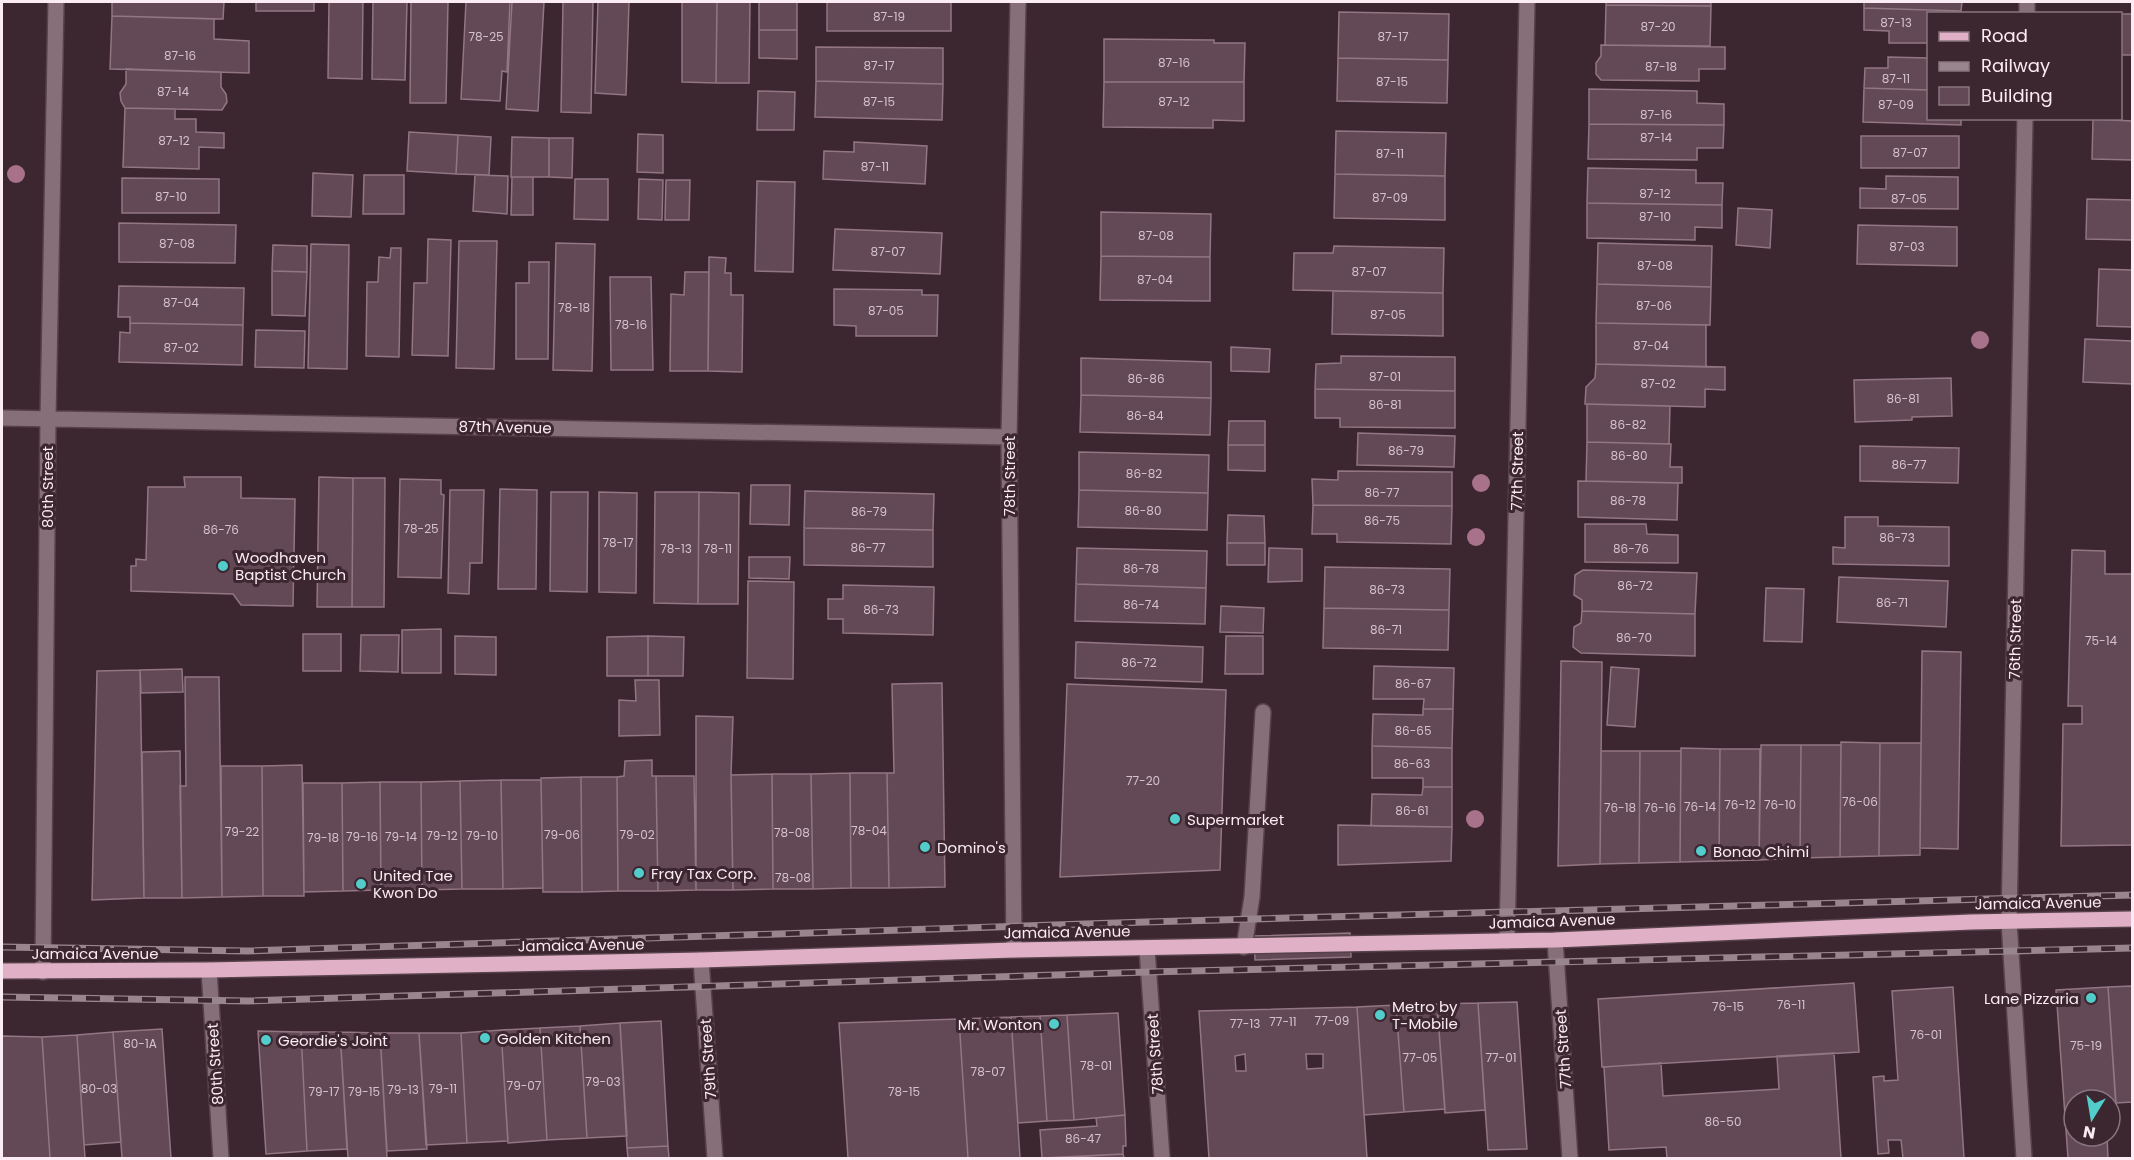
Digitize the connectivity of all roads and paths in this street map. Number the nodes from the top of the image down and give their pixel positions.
1 (56, 2) edge
2 (1018, 2) edge
3 (1527, 2) edge
4 (2025, 120) edge
5 (2, 418) edge
6 (48, 418) junction
7 (1009, 437) junction
8 (1263, 712) dead end
9 (2133, 919) edge
10 (2009, 921) junction
11 (1555, 940) junction
12 (1507, 941) junction
13 (1244, 947) junction
14 (1147, 949) junction
15 (1014, 950) junction
16 (701, 960) junction
17 (209, 970) junction
18 (2, 971) edge
19 (43, 972) junction
20 (221, 1158) edge
21 (715, 1158) edge
22 (1162, 1158) edge
23 (1570, 1158) edge
24 (2024, 1158) edge

1 - 6 street, 80th Street
2 - 7 street, 78th Street
3 - 12 street, 77th Street
4 - 10 street, 76th Street
5 - 6 street, 87th Avenue
6 - 7 street, 87th Avenue
6 - 19 street, 80th Street
7 - 15 street, 78th Street
8 - 13 street
9 - 10 main road, Jamaica Avenue
10 - 11 main road, Jamaica Avenue
10 - 24 street, 76th Street
11 - 12 main road, Jamaica Avenue
11 - 23 street, 77th Street
12 - 13 main road, Jamaica Avenue
13 - 14 main road, Jamaica Avenue
14 - 15 main road, Jamaica Avenue
14 - 22 street, 78th Street
15 - 16 main road, Jamaica Avenue
16 - 17 main road, Jamaica Avenue
16 - 21 street, 79th Street
17 - 19 main road, Jamaica Avenue
17 - 20 street, 80th Street
18 - 19 main road, Jamaica Avenue

